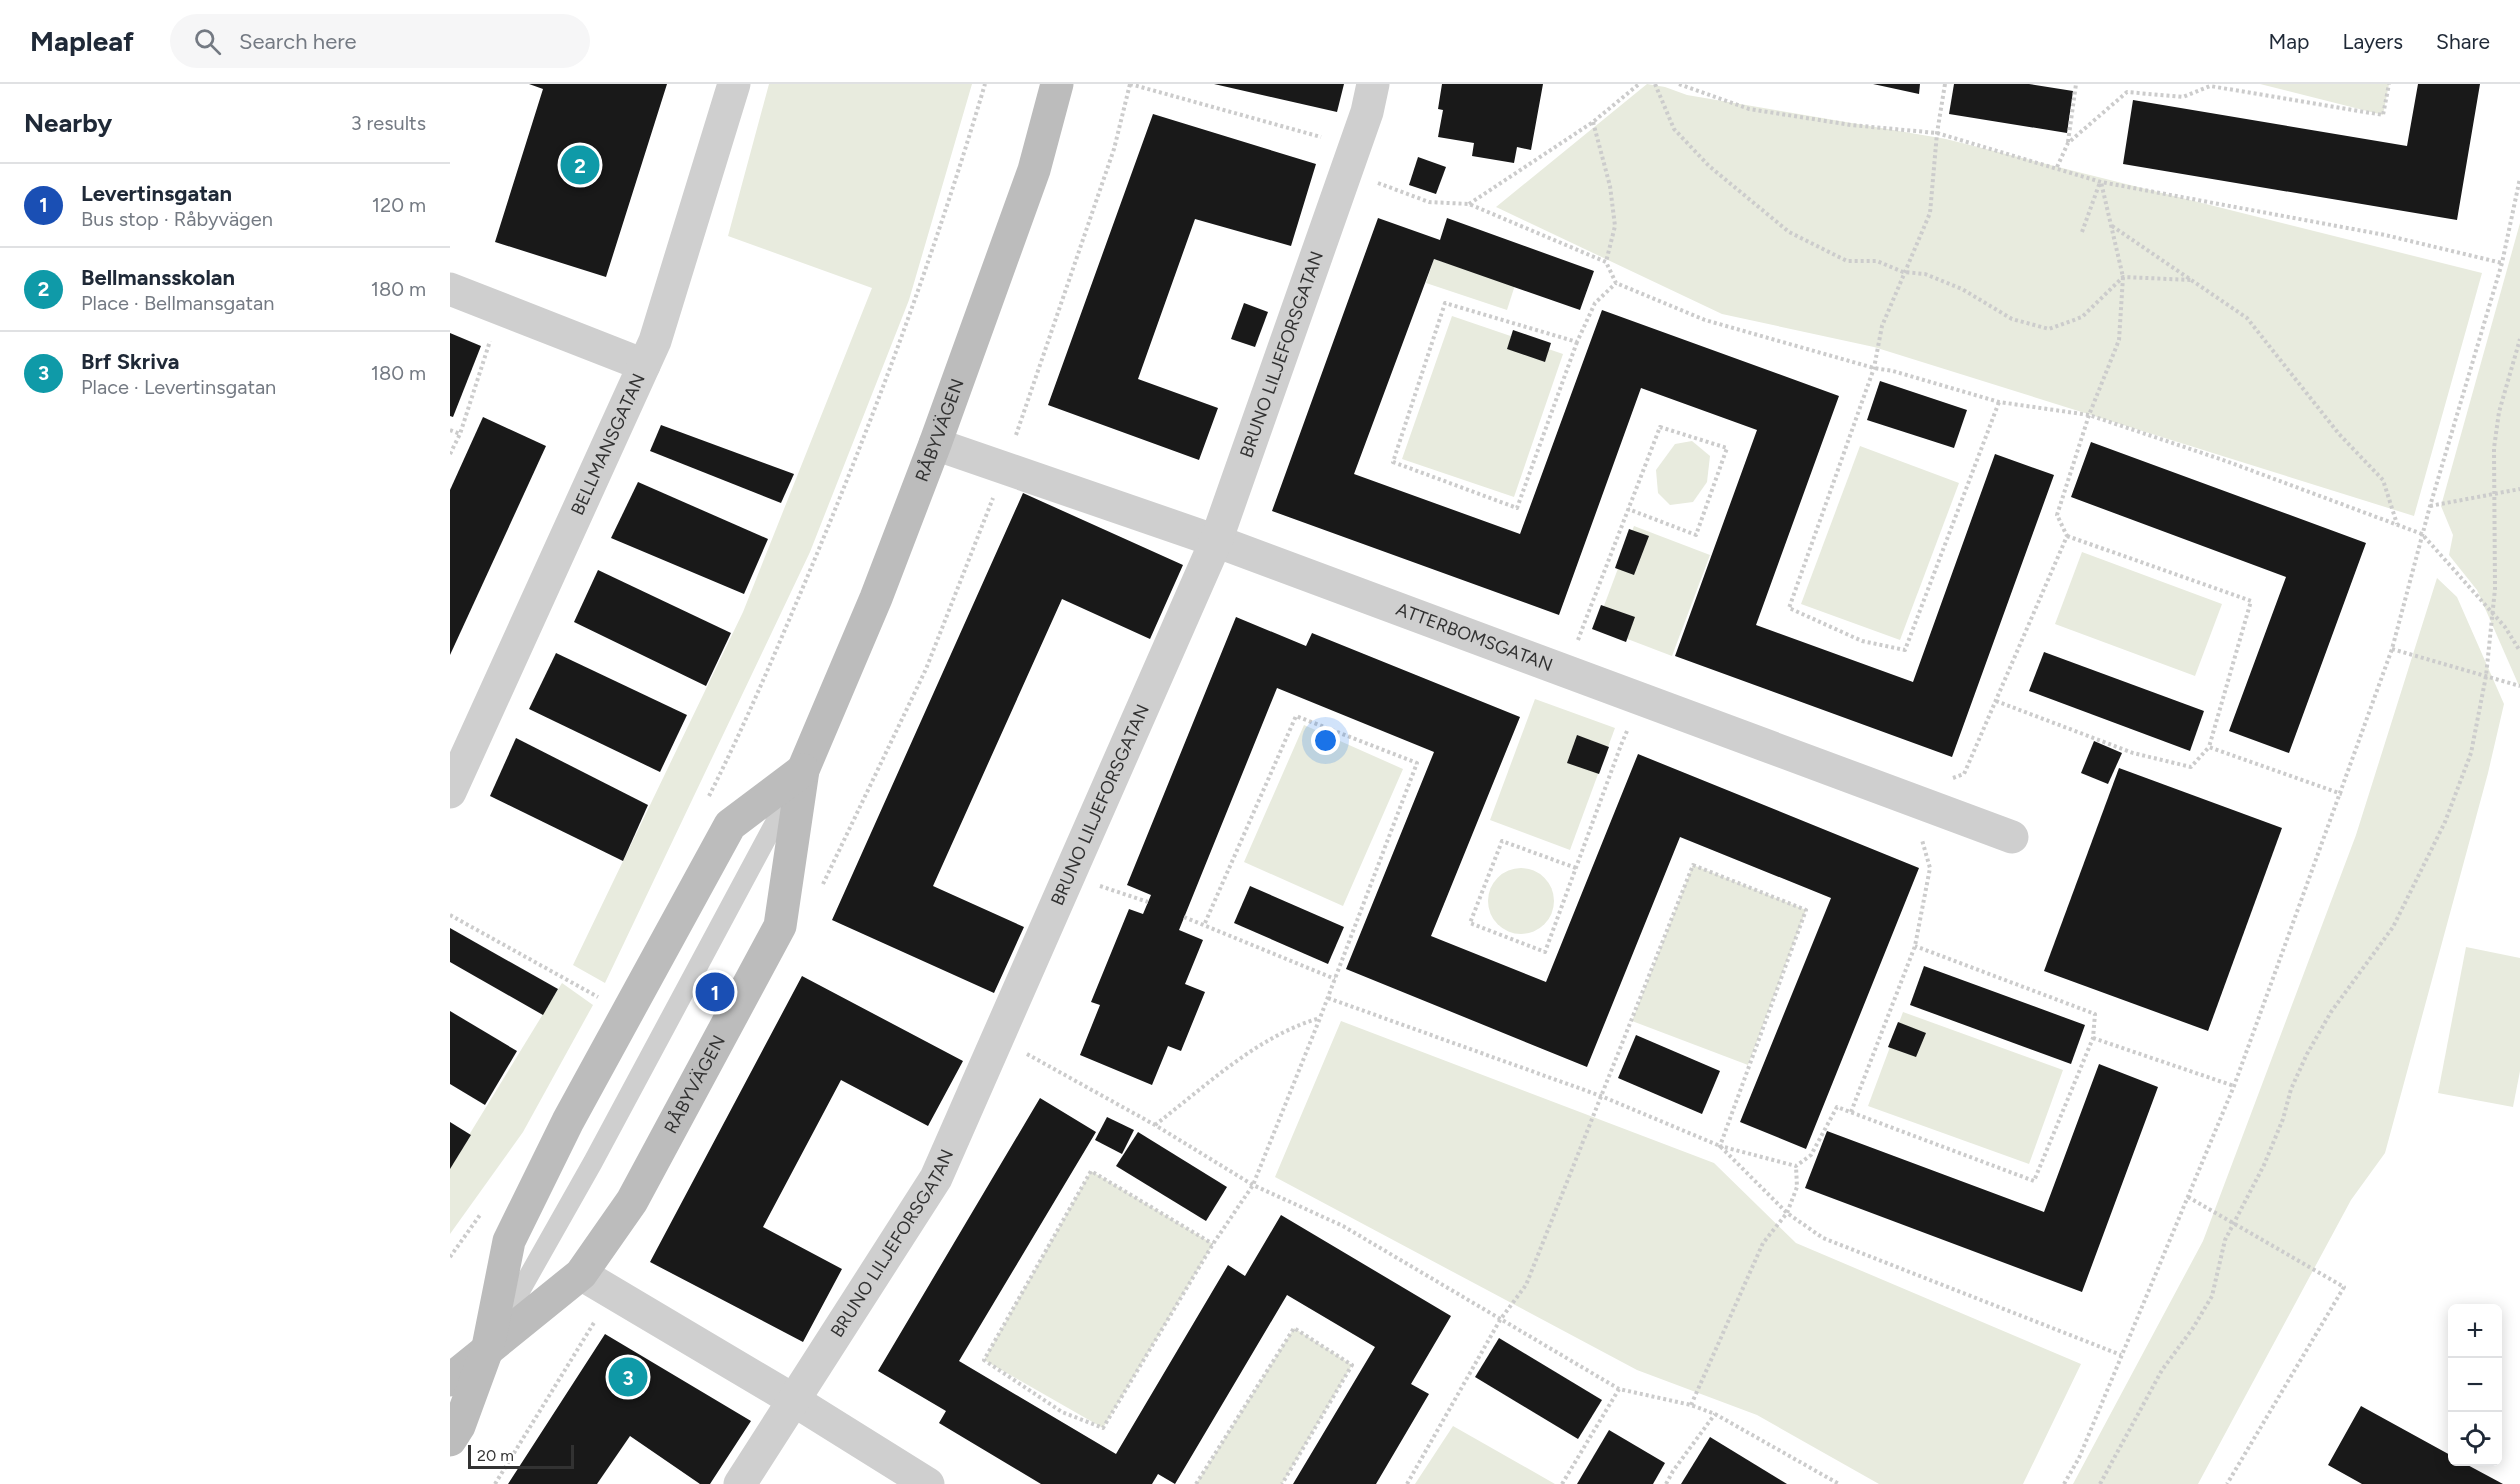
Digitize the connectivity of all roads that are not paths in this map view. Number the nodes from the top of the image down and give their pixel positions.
1 (734, 84) edge
2 (1057, 84) edge
3 (1373, 84) edge
4 (450, 289) edge
5 (644, 365) junction
6 (935, 444) junction
7 (1216, 541) junction
8 (803, 770) junction
9 (450, 792) edge
10 (2012, 837) dead end
11 (581, 1274) junction
12 (488, 1347) junction
13 (450, 1380) edge
14 (795, 1401) junction
15 (450, 1440) edge
16 (740, 1484) edge
17 (928, 1484) edge

1 - 5 street, BELLMANSGATAN
2 - 6 main road, RÅBYVÄGEN
3 - 7 street, BRUNO LILJEFORSGATAN
4 - 5 street
5 - 9 street, BELLMANSGATAN
6 - 7 street, ATTERBOMSGATAN
6 - 8 main road, RÅBYVÄGEN
7 - 10 street, ATTERBOMSGATAN
7 - 14 street, BRUNO LILJEFORSGATAN
8 - 11 main road, RÅBYVÄGEN
8 - 12 lane, RÅBYVÄGEN
8 - 12 main road, RÅBYVÄGEN
11 - 12 main road, RÅBYVÄGEN
11 - 14 street
12 - 13 main road, RÅBYVÄGEN
12 - 15 main road, RÅBYVÄGEN
14 - 16 street, BRUNO LILJEFORSGATAN
14 - 17 street

